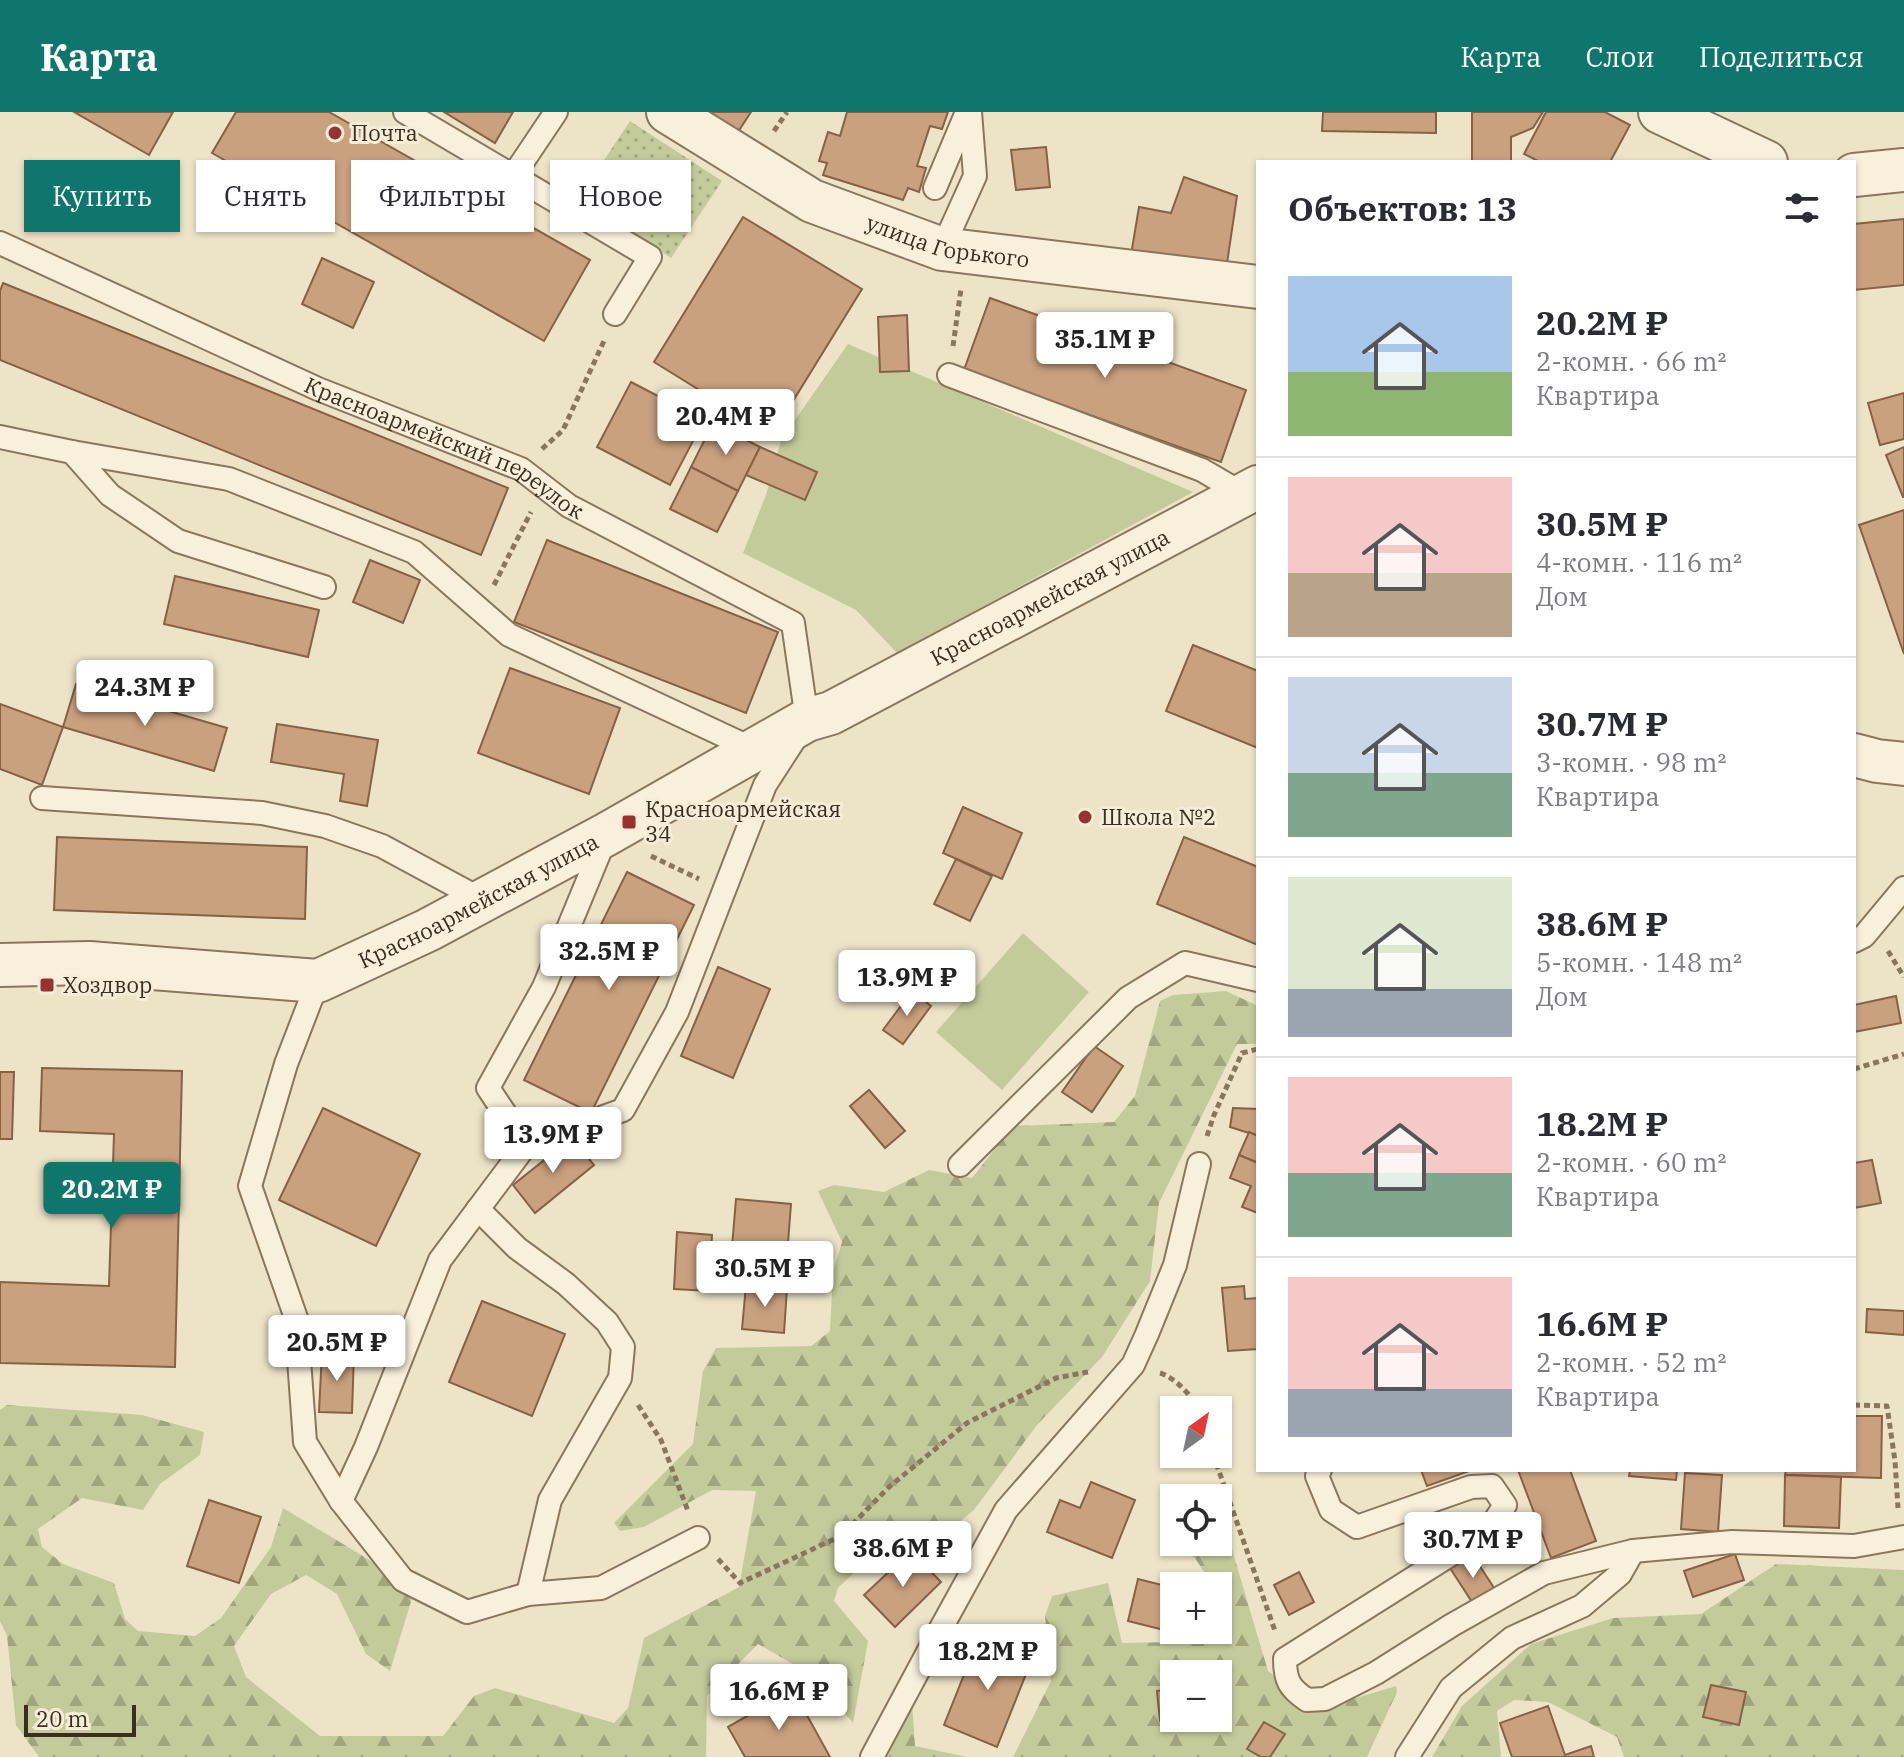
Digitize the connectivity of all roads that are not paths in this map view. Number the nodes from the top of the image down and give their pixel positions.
1 (405, 112) edge
2 (556, 112) edge
3 (668, 112) edge
4 (968, 112) edge
5 (1660, 112) edge
6 (486, 160) edge
7 (524, 160) edge
8 (1762, 160) edge
9 (1904, 170) edge
10 (1856, 175) edge
11 (534, 188) edge
12 (935, 188) dead end
13 (0, 243) edge
14 (952, 264) junction
15 (1256, 287) edge
16 (615, 314) road end
17 (949, 375) road end
18 (0, 437) edge
19 (72, 452) junction
20 (1251, 491) edge
21 (324, 587) dead end
22 (807, 720) junction
23 (755, 750) junction
24 (1856, 756) edge
25 (1904, 764) edge
26 (42, 798) dead end
27 (607, 834) junction
28 (1904, 888) edge
29 (482, 900) junction
30 (1856, 940) edge
31 (0, 965) edge
32 (1256, 980) edge
33 (318, 981) junction
34 (526, 1145) junction
35 (1199, 1164) road end
36 (960, 1165) dead end
37 (478, 1209) junction
38 (1319, 1472) edge
39 (341, 1501) junction
40 (1904, 1537) edge
41 (698, 1538) road end
42 (1633, 1551) junction
43 (528, 1594) junction
44 (872, 1757) edge
45 (1407, 1757) edge

1 - 6 lane
2 - 7 lane
3 - 14 street, улица Горького
4 - 12 lane
4 - 14 lane
5 - 8 street
9 - 10 street
11 - 16 lane
13 - 22 lane, Красноармейский переулок
14 - 15 street, улица Горького
17 - 20 lane
18 - 19 lane
19 - 21 lane
19 - 23 lane
20 - 22 street, Красноармейская улица
22 - 23 street, Красноармейская улица
22 - 34 lane
23 - 27 street, Красноармейская улица
24 - 25 street
26 - 29 lane
27 - 29 street, Красноармейская улица
27 - 34 lane
28 - 30 lane
29 - 33 street, Красноармейская улица
31 - 33 street, Красноармейская улица
32 - 36 lane
33 - 39 lane
34 - 37 lane
35 - 44 lane
37 - 39 lane
37 - 43 lane
38 - 42 lane
39 - 43 lane
40 - 42 lane
41 - 43 lane
42 - 45 lane

